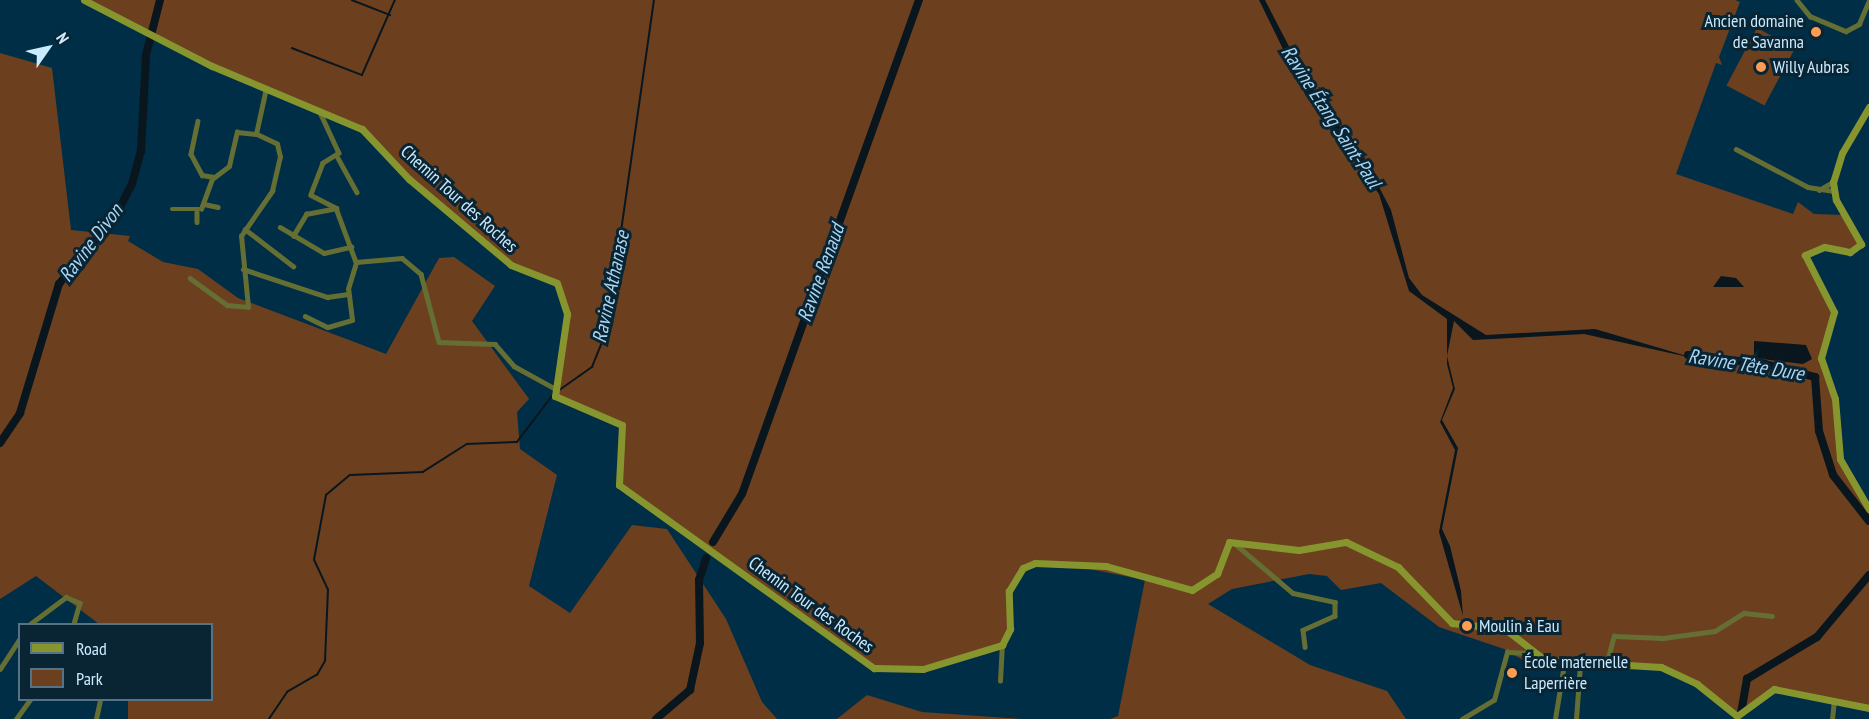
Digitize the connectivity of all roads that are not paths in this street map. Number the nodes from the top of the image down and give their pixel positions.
1 (84, 0) edge
2 (1869, 1) edge
3 (1797, 2) edge
4 (266, 88) junction
5 (1869, 106) edge
6 (319, 110) junction
7 (198, 122) dead end
8 (256, 134) junction
9 (1736, 149) dead end
10 (338, 158) junction
11 (214, 177) junction
12 (1833, 182) junction
13 (1819, 190) junction
14 (1834, 191) junction
15 (357, 192) dead end
16 (204, 204) junction
17 (218, 207) dead end
18 (336, 208) junction
19 (172, 209) dead end
20 (197, 212) junction
21 (197, 222) dead end
22 (280, 227) dead end
23 (245, 229) junction
24 (293, 236) junction
25 (351, 247) junction
26 (356, 262) junction
27 (293, 266) dead end
28 (243, 269) junction
29 (190, 278) dead end
30 (348, 294) junction
31 (305, 316) dead end
32 (554, 388) junction
33 (1869, 509) edge
34 (1232, 541) junction
35 (1772, 616) dead end
36 (79, 617) junction
37 (31, 623) edge
38 (75, 623) edge
39 (81, 623) edge
40 (18, 641) edge
41 (1002, 645) junction
42 (1305, 647) dead end
43 (1531, 653) junction
44 (0, 654) edge
45 (8, 655) junction
46 (1564, 664) junction
47 (1580, 665) junction
48 (1606, 665) junction
49 (0, 669) edge
50 (1000, 681) dead end
51 (29, 701) edge
52 (100, 701) edge
53 (1834, 701) junction
54 (1869, 708) edge
55 (16, 719) edge
56 (96, 719) edge
57 (1462, 719) edge
58 (1555, 719) edge
59 (1576, 719) edge
60 (1832, 719) edge

1 - 4 street, Chemin Tour des Roches
2 - 3 street
4 - 6 street, Chemin Tour des Roches
4 - 8 street
5 - 12 street
6 - 10 street
6 - 32 street, Chemin Tour des Roches
7 - 11 street
8 - 11 street
8 - 23 street
9 - 13 street
10 - 15 street
10 - 18 street
11 - 16 street
12 - 13 street
12 - 14 street
13 - 14 street
14 - 33 street
16 - 17 street
16 - 20 street
18 - 24 street
18 - 25 street
19 - 20 street
20 - 21 street
22 - 24 street
23 - 27 street
23 - 28 street
24 - 25 street
25 - 26 street
26 - 30 street
26 - 32 street
28 - 29 street
28 - 30 street
30 - 31 street
32 - 41 street, Chemin Tour des Roches
34 - 41 street
34 - 42 street
34 - 43 street
35 - 48 street
36 - 37 street
36 - 38 street
36 - 39 street
40 - 45 street
41 - 50 street
43 - 46 street
43 - 57 street
44 - 45 street
45 - 49 street
46 - 47 street
46 - 58 street
47 - 48 street
47 - 59 street
48 - 53 street
51 - 55 street
52 - 56 street
53 - 54 street
53 - 60 street

